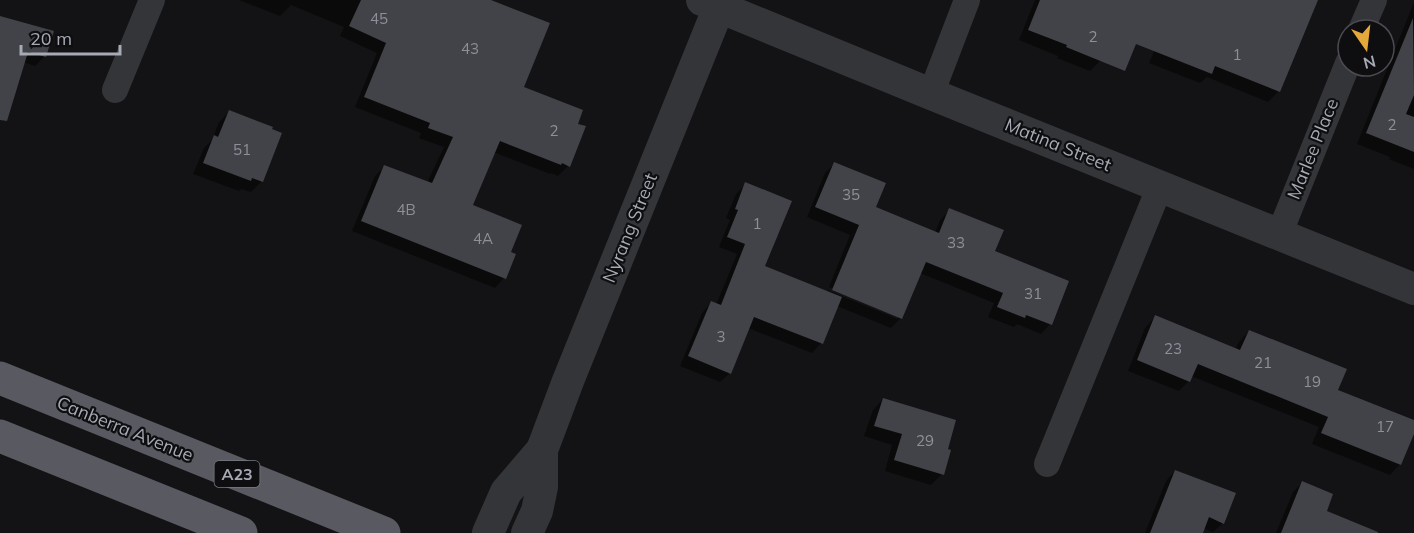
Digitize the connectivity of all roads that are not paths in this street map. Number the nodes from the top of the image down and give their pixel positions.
1 (152, 0) edge
2 (968, 0) edge
3 (1374, 0) edge
4 (711, 3) edge
5 (1366, 18) edge
6 (1342, 78) edge
7 (115, 90) dead end
8 (931, 94) junction
9 (1160, 186) junction
10 (1279, 235) junction
11 (1414, 289) edge
12 (0, 378) edge
13 (0, 436) edge
14 (542, 450) junction
15 (1047, 464) dead end
16 (241, 533) edge
17 (384, 533) edge
18 (488, 533) edge
19 (528, 533) edge

1 - 7 street
2 - 8 street
3 - 5 street
4 - 8 street, Matina Street
4 - 14 street, Nyrang Street
6 - 10 street, Marlee Place
8 - 9 street, Matina Street
9 - 10 street, Matina Street
9 - 15 street
10 - 11 street, Matina Street
12 - 17 highway, Canberra Avenue / A23
13 - 16 highway
14 - 18 street, Nyrang Street
14 - 19 street, Nyrang Street

